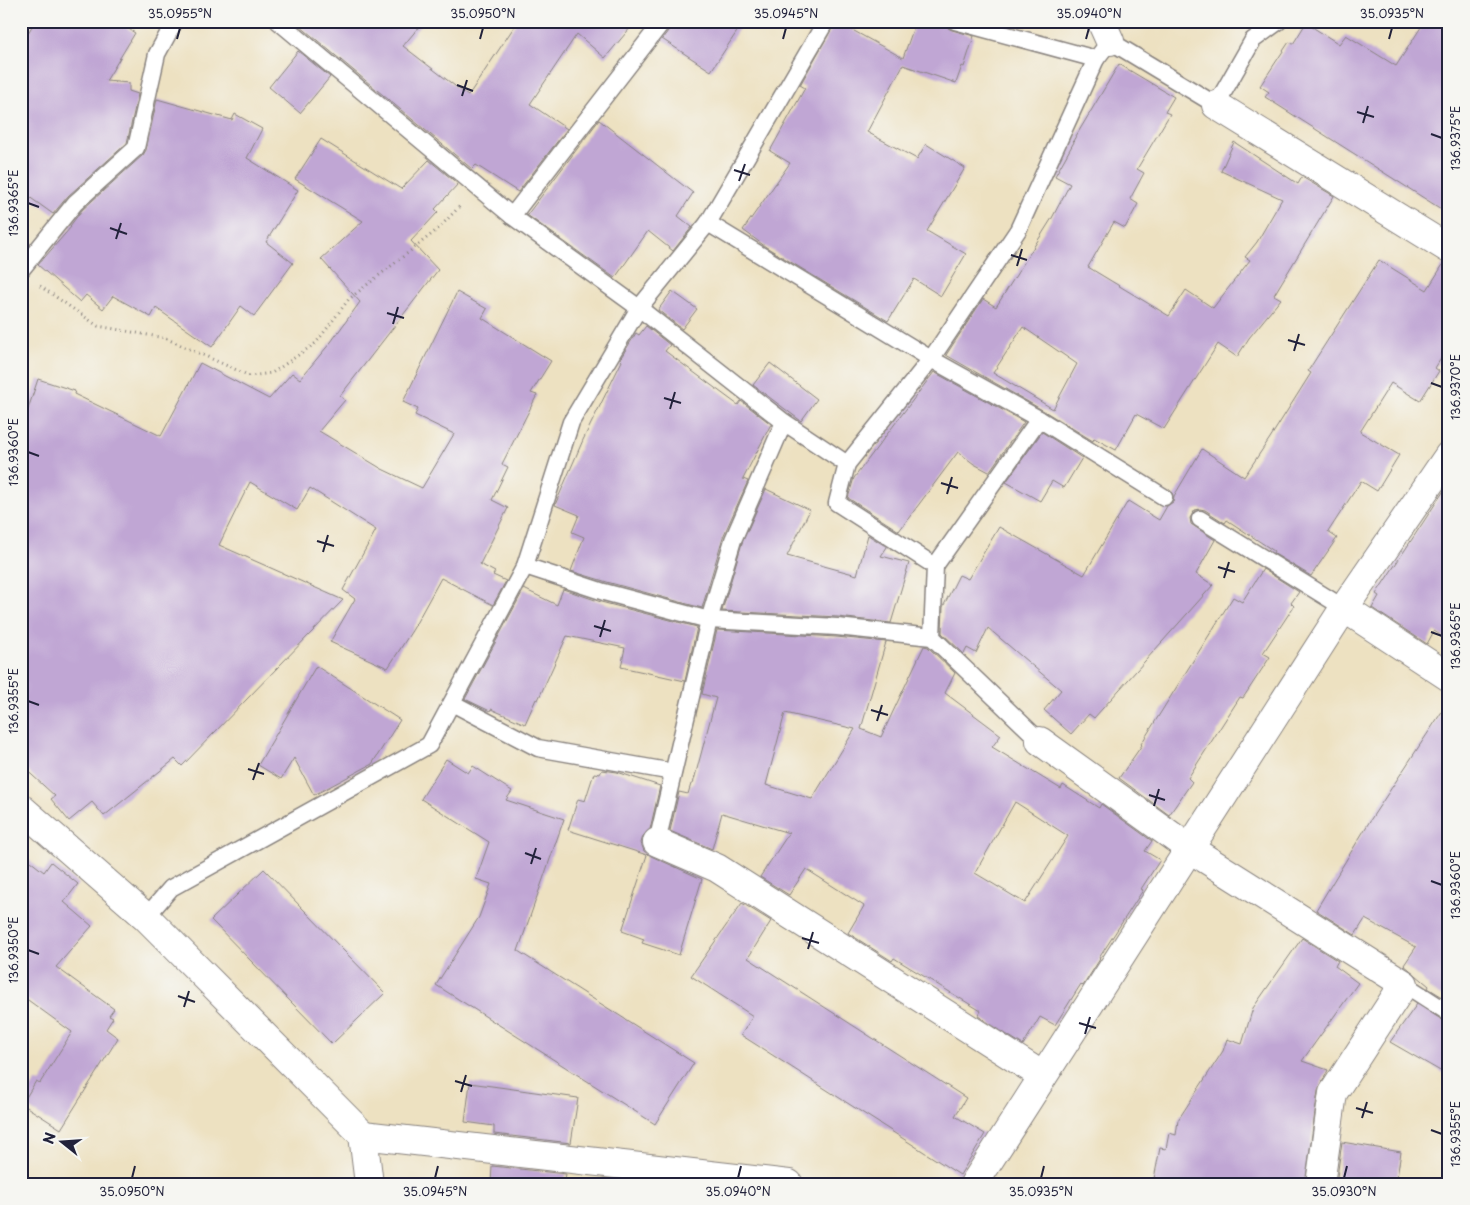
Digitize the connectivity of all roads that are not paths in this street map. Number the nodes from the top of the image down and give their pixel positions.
1 (175, 21) edge
2 (278, 21) edge
3 (663, 21) edge
4 (826, 21) edge
5 (955, 21) edge
6 (1279, 21) edge
7 (1102, 40) edge
8 (1216, 104) junction
9 (512, 216) junction
10 (708, 223) junction
11 (1449, 249) edge
12 (21, 270) edge
13 (639, 308) junction
14 (931, 359) junction
15 (1040, 419) junction
16 (784, 422) junction
17 (1449, 456) edge
18 (848, 464) junction
19 (1164, 496) dead end
20 (1200, 519) dead end
21 (525, 566) junction
22 (935, 566) junction
23 (1344, 608) junction
24 (709, 620) junction
25 (932, 637) junction
26 (1449, 676) edge
27 (452, 703) junction
28 (1040, 741) joint
29 (673, 772) junction
30 (21, 808) edge
31 (657, 842) joint
32 (1190, 848) junction
33 (146, 917) junction
34 (1404, 984) junction
35 (1449, 1013) edge
36 (1043, 1076) junction
37 (363, 1135) junction
38 (369, 1184) edge
39 (790, 1184) edge
40 (974, 1184) edge
41 (1320, 1184) edge

1 - 12 lane
2 - 9 lane
3 - 9 lane
4 - 10 lane
5 - 7 lane
6 - 8 lane
7 - 8 lane
7 - 14 lane
8 - 11 street
9 - 13 lane
10 - 13 lane
10 - 14 lane
13 - 16 lane
13 - 21 lane
14 - 15 lane
14 - 18 lane
15 - 19 lane
15 - 22 lane
16 - 18 lane
16 - 24 lane
17 - 23 street
18 - 22 lane
20 - 23 lane
21 - 24 lane
21 - 27 lane
22 - 25 lane
23 - 26 street
23 - 32 street
24 - 25 lane
24 - 29 lane
25 - 28 lane
27 - 29 lane
27 - 33 lane
28 - 32 street
29 - 31 lane
30 - 33 street
31 - 36 street
32 - 34 street
32 - 36 street
33 - 37 street
34 - 35 lane
34 - 41 street
36 - 40 street
37 - 38 street
37 - 39 street

